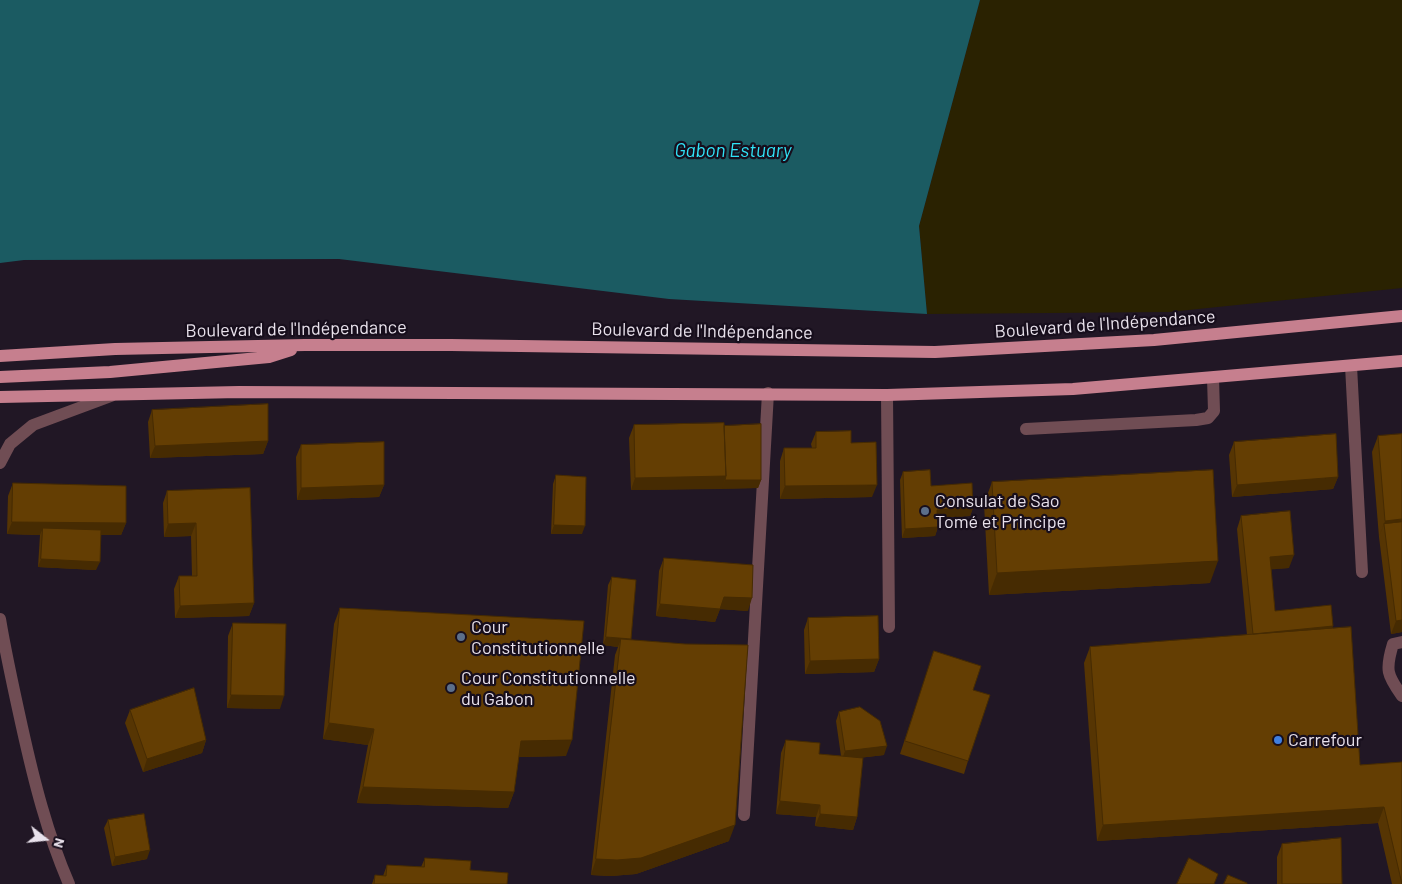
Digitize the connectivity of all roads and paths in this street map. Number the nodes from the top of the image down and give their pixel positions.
1 (1402, 316) edge
2 (306, 345) junction
3 (0, 356) edge
4 (1402, 361) edge
5 (1351, 366) junction
6 (0, 378) edge
7 (1214, 378) junction
8 (118, 393) junction
9 (768, 393) junction
10 (887, 395) junction
11 (0, 397) edge
12 (1026, 428) dead end
13 (0, 463) edge
14 (1362, 572) dead end
15 (0, 619) edge
16 (889, 627) dead end
17 (1402, 642) edge
18 (3, 648) edge
19 (1402, 696) edge
20 (744, 815) dead end
21 (69, 884) edge

1 - 2 main road, Boulevard de l'Indépendance
2 - 3 main road, Boulevard de l'Indépendance
2 - 6 main road
4 - 5 main road
5 - 7 main road
5 - 14 street
7 - 10 main road
7 - 12 street
8 - 9 main road
8 - 11 main road
8 - 13 street
9 - 10 main road
9 - 20 street
10 - 16 street
15 - 18 street
17 - 19 street
18 - 21 street

